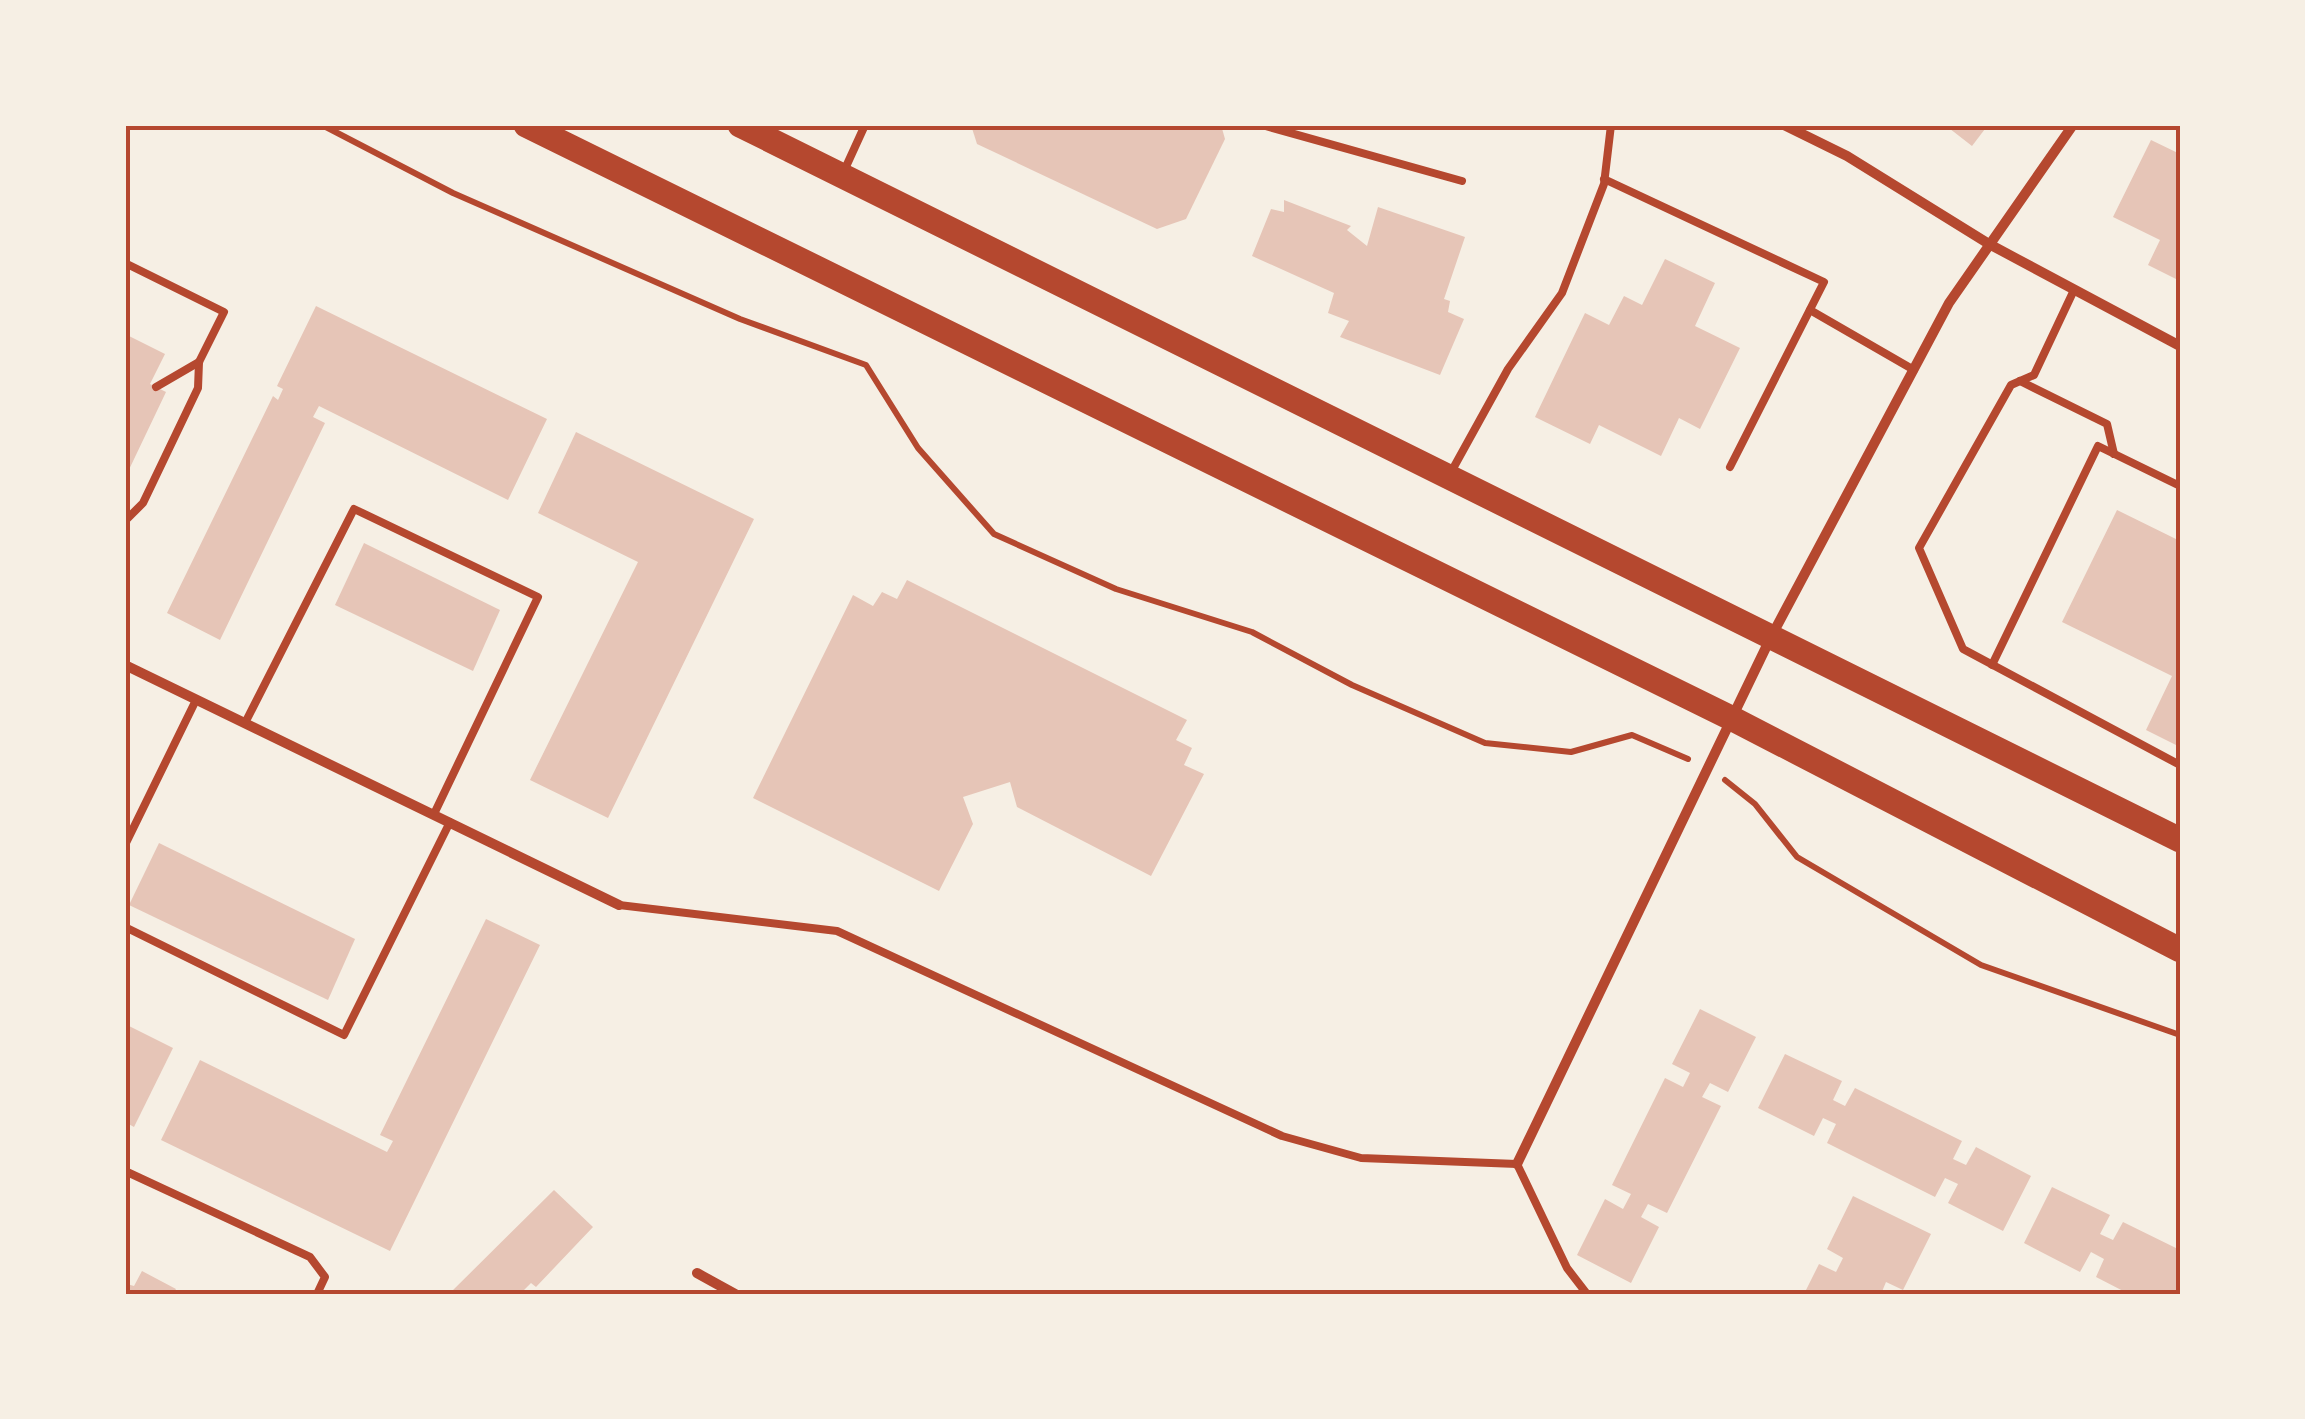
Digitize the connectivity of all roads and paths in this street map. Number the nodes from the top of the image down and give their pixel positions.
1 (322, 125) edge
2 (526, 125) edge
3 (740, 125) edge
4 (866, 125) edge
5 (1262, 125) edge
6 (1612, 125) edge
7 (1784, 125) edge
8 (2072, 125) edge
9 (841, 176) junction
10 (1604, 179) junction
11 (1462, 181) dead end
12 (1988, 244) junction
13 (125, 263) edge
14 (2074, 290) junction
15 (1810, 310) junction
16 (2180, 346) edge
17 (199, 362) junction
18 (1914, 370) junction
19 (2020, 381) junction
20 (156, 387) dead end
21 (2114, 454) junction
22 (1730, 467) dead end
23 (1448, 478) junction
24 (2180, 486) edge
25 (125, 521) edge
26 (1770, 639) junction
27 (125, 665) edge
28 (1992, 665) junction
29 (196, 700) junction
30 (1731, 718) junction
31 (245, 723) junction
32 (2180, 765) edge
33 (1708, 767) junction
34 (434, 814) junction
35 (450, 822) junction
36 (2180, 840) edge
37 (125, 845) edge
38 (619, 904) joint
39 (125, 927) edge
40 (2180, 950) edge
41 (2180, 1035) edge
42 (1517, 1164) junction
43 (125, 1170) edge
44 (697, 1273) dead end
45 (317, 1294) edge
46 (735, 1294) edge
47 (1587, 1294) edge

1 - 33 path
2 - 30 main road
3 - 9 main road
4 - 9 lane
5 - 11 lane
6 - 10 lane
7 - 12 street
8 - 12 street
9 - 23 main road
10 - 15 lane
10 - 23 lane
12 - 14 street
12 - 18 street
13 - 17 lane
14 - 16 street
14 - 19 lane
15 - 18 lane
15 - 22 lane
17 - 20 lane
17 - 25 lane
18 - 26 street
19 - 21 lane
19 - 28 lane
21 - 24 lane
21 - 28 lane
23 - 26 main road
26 - 30 street
26 - 36 main road
27 - 29 street
28 - 32 lane
29 - 31 street
29 - 37 lane
30 - 33 street
30 - 40 main road
31 - 34 street
31 - 34 lane
33 - 41 path
33 - 42 street
34 - 35 street
35 - 38 street
35 - 39 lane
38 - 42 lane
42 - 47 lane
43 - 45 lane
44 - 46 street

